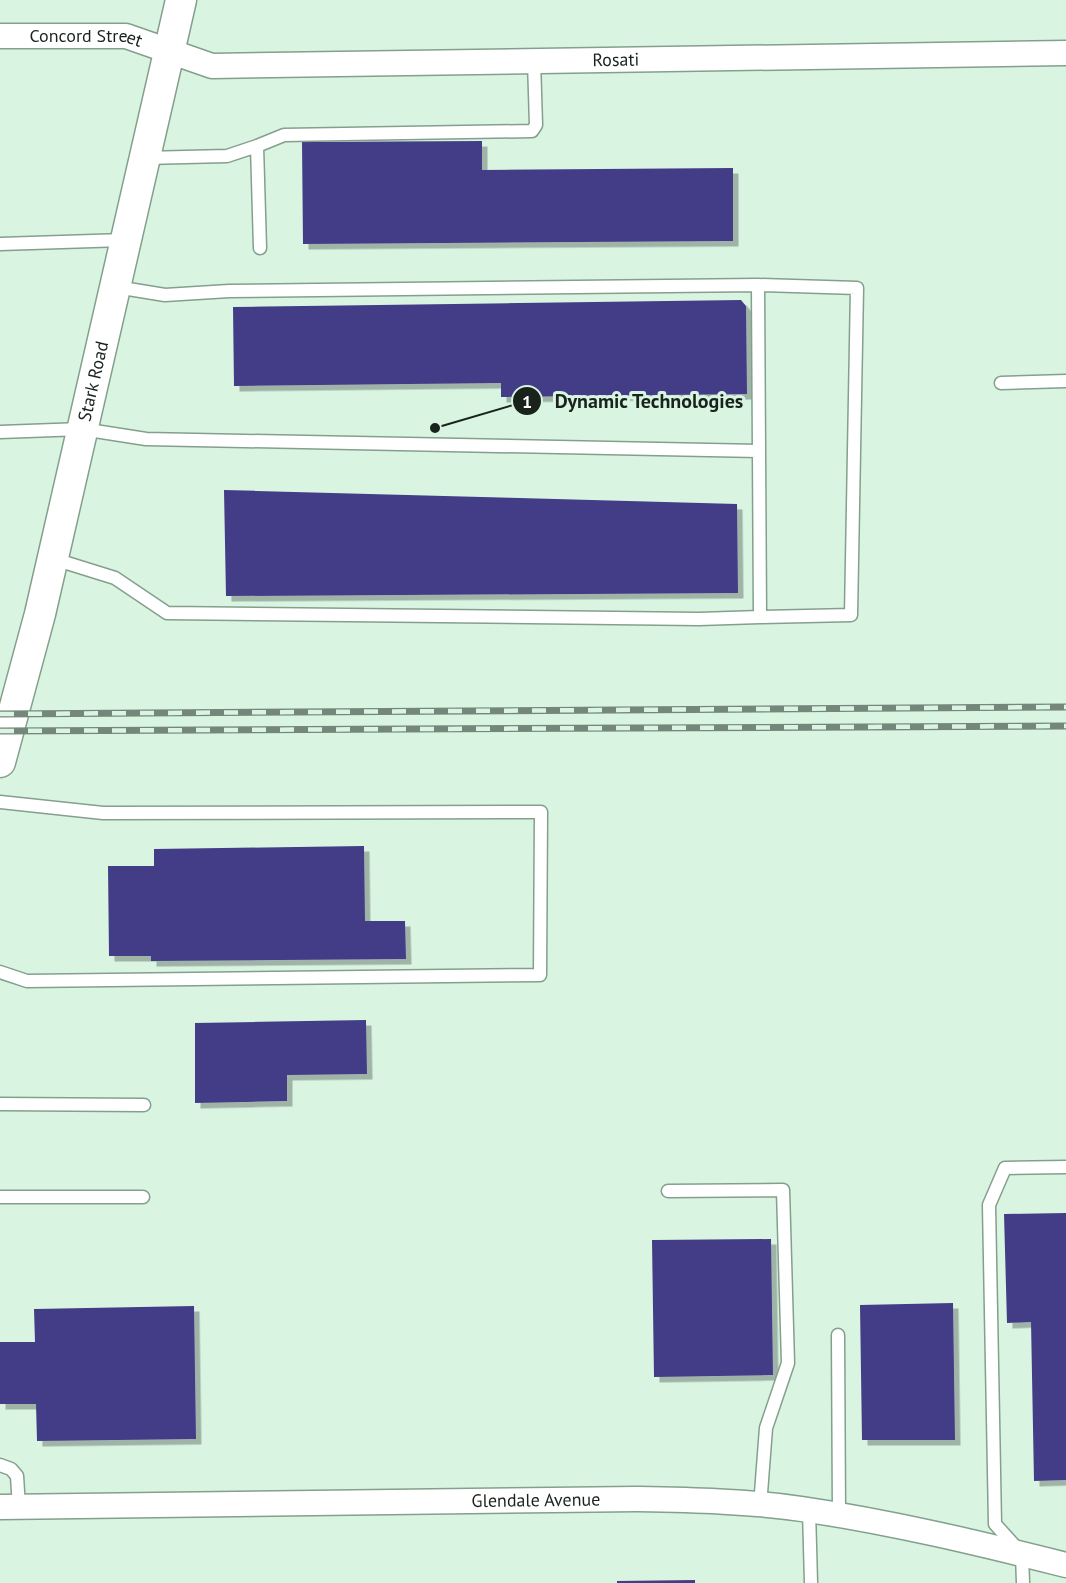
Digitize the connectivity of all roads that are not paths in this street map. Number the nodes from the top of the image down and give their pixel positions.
1 (181, 0) edge
2 (0, 36) edge
3 (169, 50) junction
4 (1066, 53) edge
5 (534, 61) junction
6 (257, 147) junction
7 (144, 158) junction
8 (126, 240) junction
9 (0, 243) edge
10 (260, 248) dead end
11 (758, 285) junction
12 (115, 287) junction
13 (1066, 381) edge
14 (1001, 383) dead end
15 (82, 429) junction
16 (0, 432) edge
17 (759, 451) junction
18 (53, 559) junction
19 (760, 616) junction
20 (0, 762) edge
21 (0, 802) edge
22 (0, 972) edge
23 (0, 1104) edge
24 (144, 1105) dead end
25 (1066, 1167) edge
26 (668, 1191) dead end
27 (0, 1197) edge
28 (143, 1197) dead end
29 (838, 1335) dead end
30 (0, 1465) edge
31 (760, 1506) junction
32 (9, 1507) edge
33 (809, 1510) junction
34 (839, 1515) junction
35 (1022, 1554) junction
36 (1066, 1565) edge
37 (811, 1583) edge
38 (1023, 1583) edge

1 - 3 street, Stark Road
2 - 3 street, Concord Street
3 - 5 street, Rosati
3 - 7 street, Stark Road
4 - 5 street, Rosati
5 - 6 lane
6 - 7 lane
6 - 10 lane
7 - 8 street, Stark Road
8 - 9 lane
8 - 12 street, Stark Road
11 - 12 lane
11 - 17 lane
11 - 19 lane
12 - 15 street, Stark Road
13 - 14 lane
15 - 16 lane
15 - 17 lane
15 - 18 street, Stark Road
17 - 19 lane
18 - 19 lane
18 - 20 street, Stark Road
21 - 22 lane
23 - 24 lane
25 - 35 lane
26 - 31 lane
27 - 28 lane
29 - 34 lane
30 - 32 lane
31 - 32 street, Glendale Avenue
31 - 33 street, Glendale Avenue
33 - 34 street, Glendale Avenue
33 - 37 lane
34 - 35 street, Glendale Avenue
35 - 36 street, Glendale Avenue
35 - 38 lane

